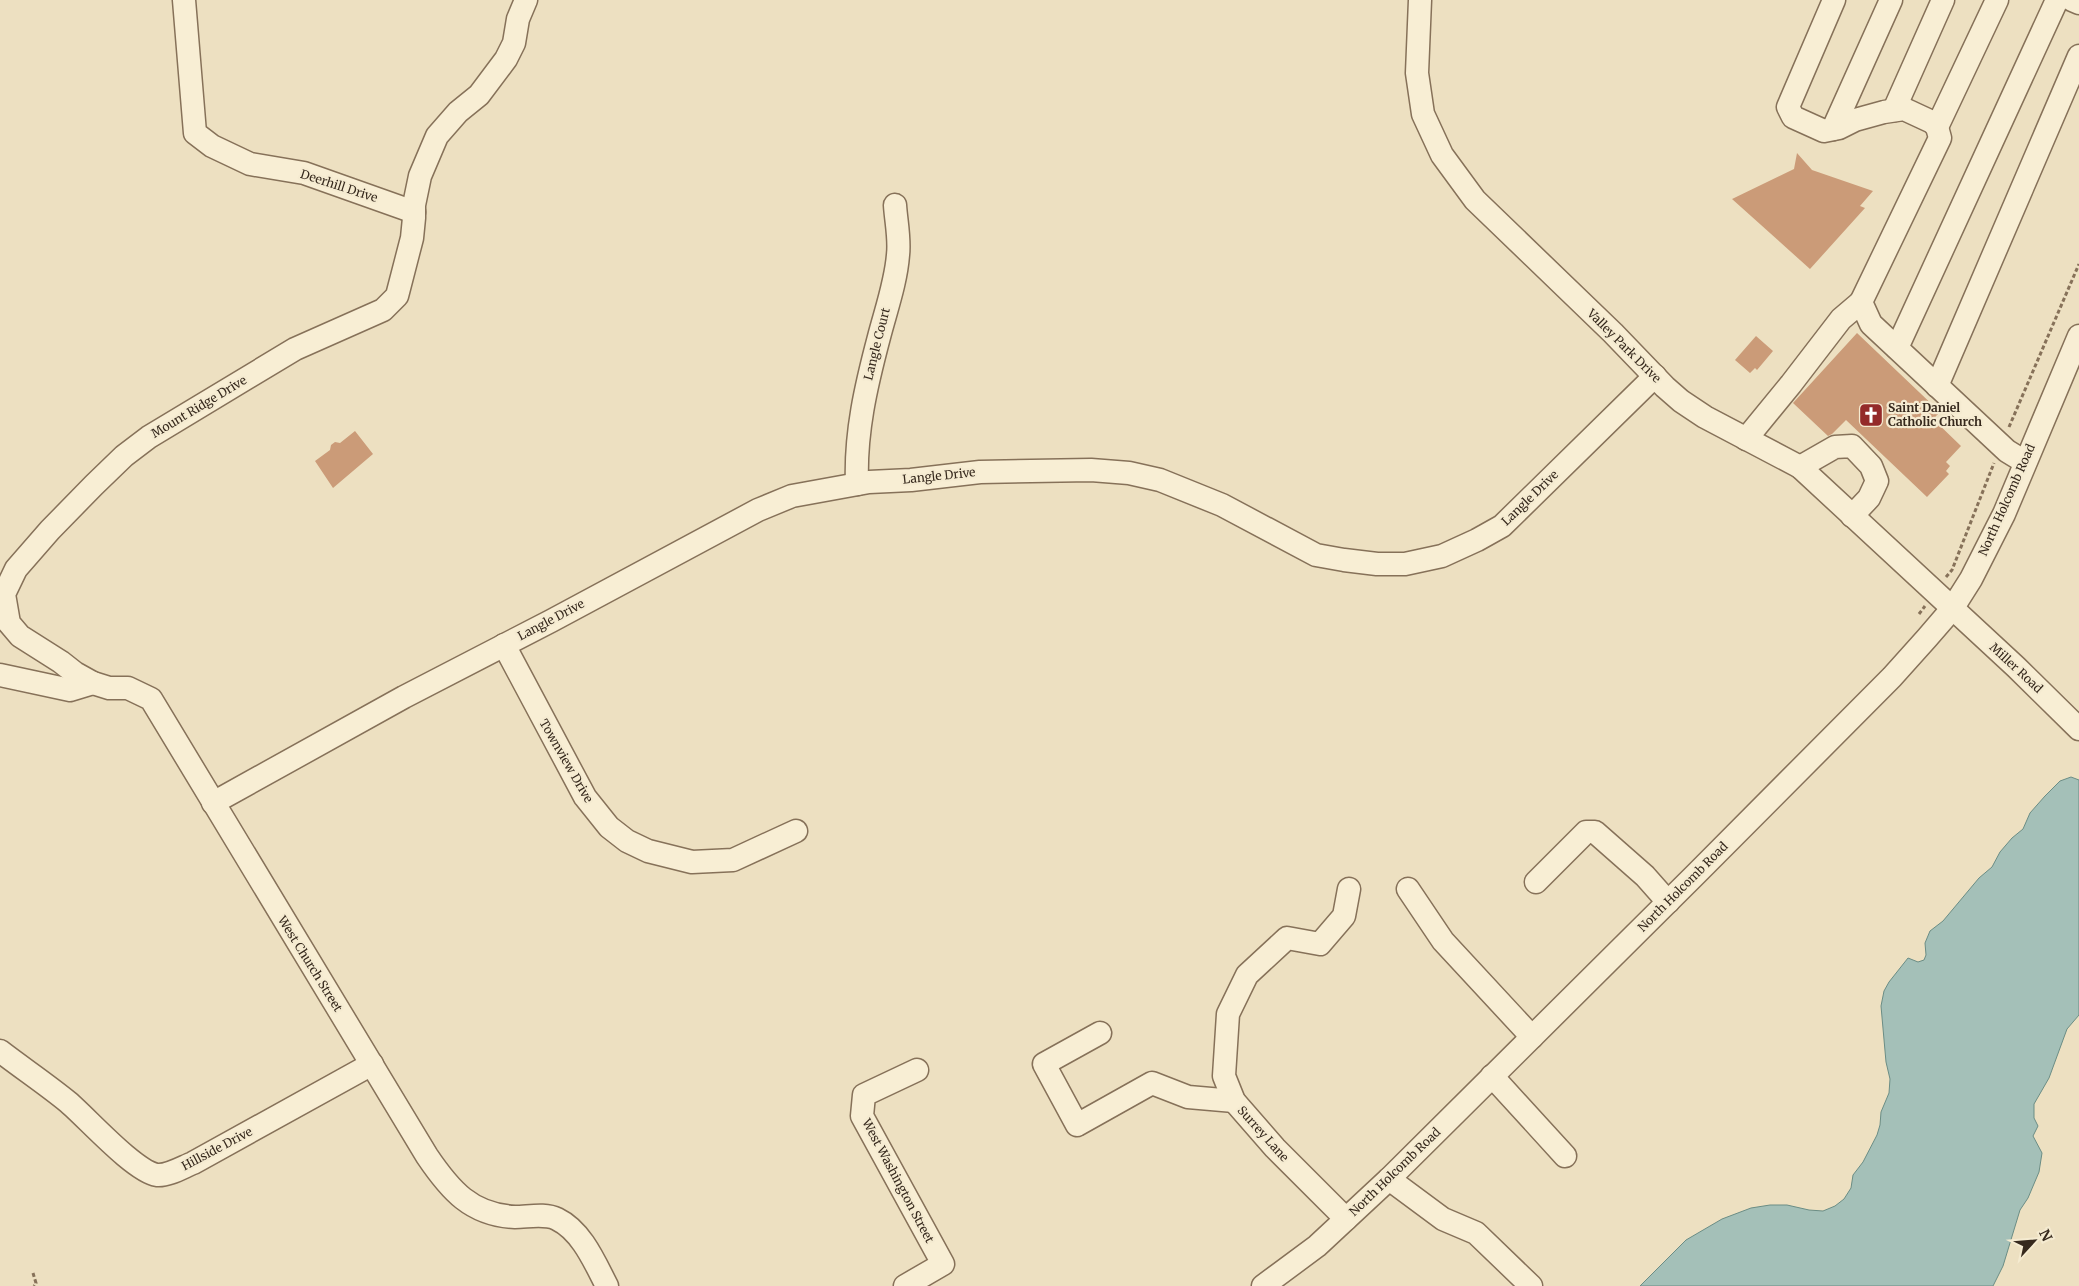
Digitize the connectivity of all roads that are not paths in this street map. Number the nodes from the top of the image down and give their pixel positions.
1 (184, 0) edge
2 (526, 0) edge
3 (1420, 0) edge
4 (1834, 0) edge
5 (1891, 0) edge
6 (1942, 0) edge
7 (1997, 0) edge
8 (2057, 0) edge
9 (2072, 0) edge
10 (2079, 3) edge
11 (2079, 56) edge
12 (1894, 110) junction
13 (1937, 127) junction
14 (1834, 129) junction
15 (896, 205) dead end
16 (414, 212) junction
17 (1861, 302) junction
18 (2079, 336) edge
19 (1897, 348) junction
20 (1654, 376) junction
21 (1937, 386) junction
22 (1746, 439) junction
23 (2025, 462) junction
24 (1800, 467) junction
25 (857, 484) junction
26 (1852, 516) junction
27 (1952, 609) junction
28 (16, 631) joint
29 (504, 645) junction
30 (0, 675) edge
31 (93, 683) junction
32 (2079, 729) edge
33 (213, 803) junction
34 (796, 831) dead end
35 (1536, 882) dead end
36 (1349, 889) dead end
37 (1408, 889) dead end
38 (1668, 902) junction
39 (1100, 1033) dead end
40 (1532, 1037) junction
41 (0, 1050) edge
42 (372, 1064) junction
43 (917, 1070) dead end
44 (1492, 1076) junction
45 (1234, 1101) junction
46 (1565, 1156) dead end
47 (1389, 1179) junction
48 (1346, 1220) junction
49 (934, 1280) edge
50 (607, 1286) edge
51 (905, 1286) edge
52 (1263, 1286) edge
53 (1531, 1286) edge

1 - 16 street, Deerhill Drive
2 - 16 street
3 - 20 street, Valley Park Drive
4 - 14 street
5 - 14 street
6 - 12 street
7 - 13 street
8 - 19 street
9 - 10 street
11 - 21 street
12 - 13 street
12 - 14 street
13 - 17 street
15 - 25 street, Langle Court
16 - 28 street, Mount Ridge Drive
17 - 19 street
17 - 22 street
18 - 23 street, North Holcomb Road
19 - 21 street
20 - 22 street, Valley Park Drive
20 - 25 street, Langle Drive
21 - 23 street
22 - 24 street, Valley Park Drive
23 - 27 street, North Holcomb Road
24 - 26 street, Valley Park Drive
24 - 26 street
25 - 29 street, Langle Drive
26 - 27 street, Valley Park Drive
27 - 32 street, Miller Road
27 - 38 street, North Holcomb Road
28 - 31 street, West Church Street
29 - 33 street, Langle Drive
29 - 34 street, Townview Drive
30 - 31 street
31 - 33 street, West Church Street
33 - 42 street, West Church Street
35 - 38 street
36 - 45 street, Surrey Lane
37 - 40 street
38 - 40 street, North Holcomb Road
39 - 45 street
40 - 44 street, North Holcomb Road
41 - 42 street, Hillside Drive
42 - 50 street, West Church Street
43 - 49 street, West Washington Street
44 - 46 street
44 - 47 street, North Holcomb Road
45 - 48 street, Surrey Lane
47 - 48 street, North Holcomb Road
47 - 53 street
48 - 52 street, North Holcomb Road
49 - 51 street

